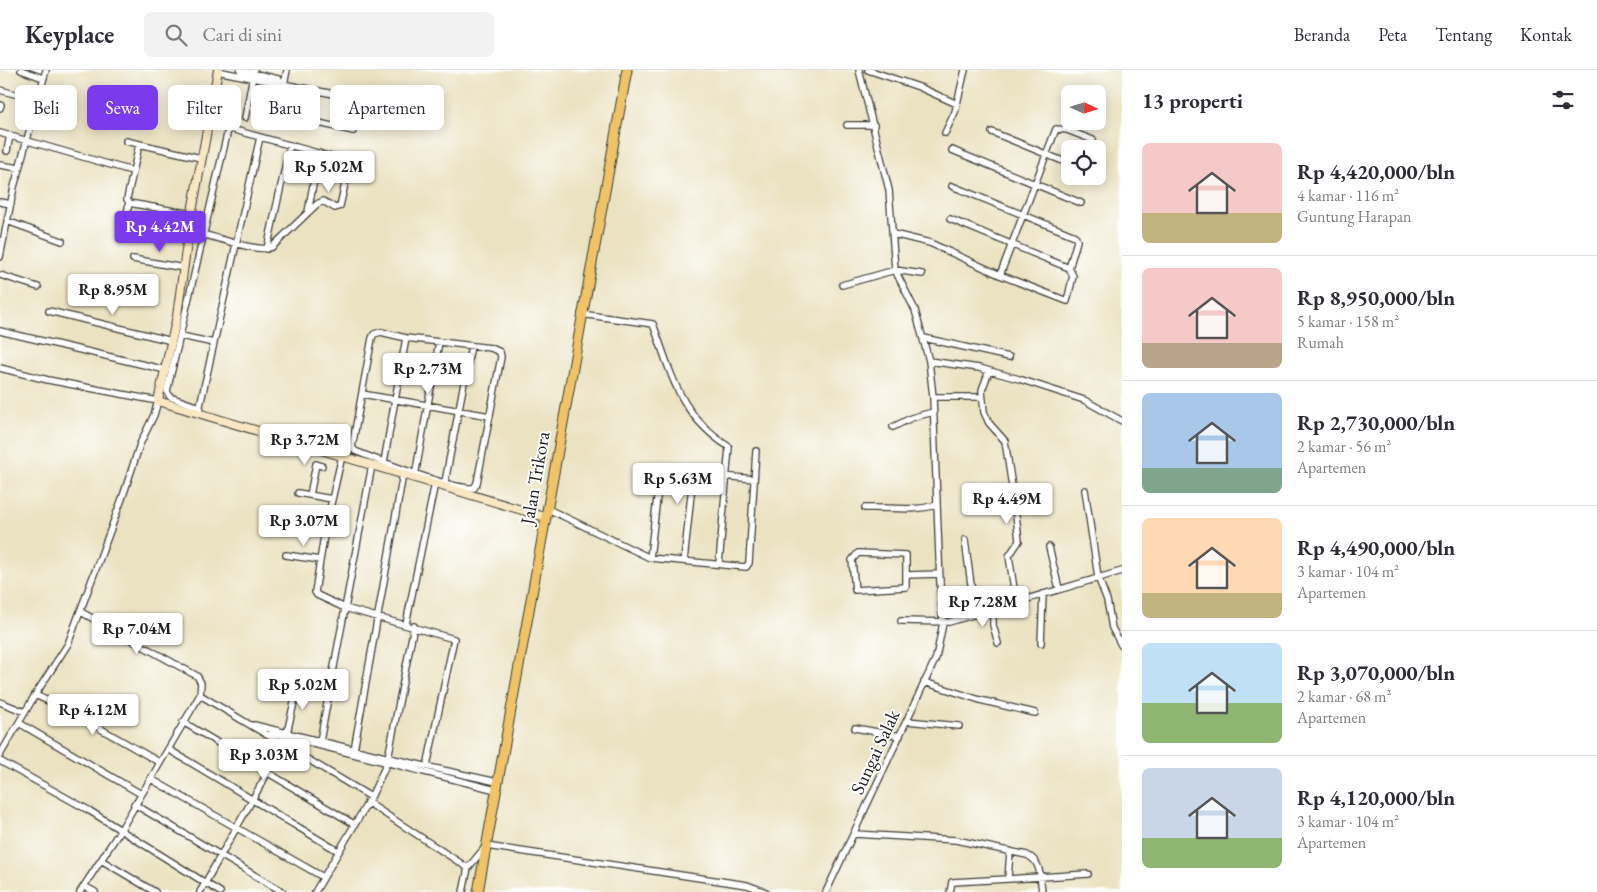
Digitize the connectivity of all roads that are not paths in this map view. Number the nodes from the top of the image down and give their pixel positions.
1 (21, 70) edge
2 (46, 70) edge
3 (240, 70) edge
4 (287, 70) edge
5 (627, 70) edge
6 (859, 70) edge
7 (868, 70) edge
8 (965, 70) edge
9 (217, 71) edge
10 (253, 74) edge
11 (43, 78) junction
12 (284, 83) junction
13 (41, 85) edge
14 (0, 90) edge
15 (330, 93) edge
16 (15, 94) edge
17 (956, 104) junction
18 (245, 118) dead end
19 (847, 125) dead end
20 (874, 125) junction
21 (29, 130) edge
22 (353, 131) dead end
23 (992, 132) dead end
24 (0, 133) edge
25 (945, 134) dead end
26 (10, 135) junction
27 (260, 137) junction
28 (26, 140) junction
29 (1093, 140) dead end
30 (126, 141) dead end
31 (139, 145) junction
32 (290, 145) junction
33 (952, 150) dead end
34 (7, 151) dead end
35 (319, 153) junction
36 (1047, 154) junction
37 (201, 158) junction
38 (1061, 160) edge
39 (0, 165) edge
40 (19, 168) junction
41 (132, 171) junction
42 (1036, 184) junction
43 (952, 186) dead end
44 (0, 202) edge
45 (1081, 202) dead end
46 (129, 203) junction
47 (11, 204) junction
48 (308, 212) junction
49 (192, 214) junction
50 (1025, 215) junction
51 (950, 219) dead end
52 (8, 221) junction
53 (893, 234) junction
54 (204, 235) junction
55 (123, 236) dead end
56 (62, 241) dead end
57 (236, 242) junction
58 (1013, 245) junction
59 (267, 249) junction
60 (0, 257) edge
61 (133, 259) dead end
62 (184, 268) junction
63 (1069, 268) junction
64 (895, 270) junction
65 (922, 274) dead end
66 (0, 275) edge
67 (1000, 275) junction
68 (842, 285) dead end
69 (38, 287) dead end
70 (49, 310) dead end
71 (581, 314) junction
72 (0, 331) edge
73 (181, 336) junction
74 (406, 338) junction
75 (924, 338) junction
76 (172, 341) junction
77 (439, 342) junction
78 (214, 343) junction
79 (471, 346) junction
80 (1009, 357) dead end
81 (929, 361) junction
82 (0, 368) edge
83 (166, 370) junction
84 (989, 371) junction
85 (362, 394) junction
86 (933, 397) junction
87 (979, 397) dead end
88 (395, 400) junction
89 (158, 401) junction
90 (428, 405) junction
91 (199, 410) junction
92 (459, 411) junction
93 (933, 412) junction
94 (490, 416) junction
95 (1122, 421) edge
96 (893, 427) dead end
97 (756, 451) dead end
98 (342, 456) junction
99 (384, 462) junction
100 (372, 465) junction
101 (322, 466) dead end
102 (660, 472) dead end
103 (403, 474) junction
104 (415, 475) junction
105 (727, 477) junction
106 (754, 479) junction
107 (445, 482) junction
108 (435, 483) junction
109 (1085, 490) dead end
110 (298, 493) dead end
111 (310, 495) junction
112 (332, 499) junction
113 (937, 506) junction
114 (865, 508) dead end
115 (546, 512) junction
116 (287, 524) dead end
117 (325, 530) junction
118 (965, 540) dead end
119 (1049, 547) dead end
120 (286, 555) dead end
121 (650, 558) junction
122 (320, 560) junction
123 (684, 561) junction
124 (719, 564) junction
125 (1122, 571) edge
126 (939, 574) junction
127 (907, 575) junction
128 (1098, 577) junction
129 (1060, 589) junction
130 (1043, 594) junction
131 (1016, 602) junction
132 (345, 608) junction
133 (993, 609) junction
134 (81, 612) junction
135 (975, 614) junction
136 (377, 617) junction
137 (901, 622) dead end
138 (943, 623) junction
139 (406, 624) junction
140 (414, 626) junction
141 (998, 643) dead end
142 (1041, 643) dead end
143 (1121, 645) edge
144 (924, 682) junction
145 (298, 685) dead end
146 (35, 695) junction
147 (200, 695) junction
148 (0, 702) edge
149 (25, 712) junction
150 (1035, 713) dead end
151 (907, 721) junction
152 (184, 722) junction
153 (244, 722) junction
154 (19, 724) junction
155 (958, 726) dead end
156 (855, 728) dead end
157 (258, 729) junction
158 (287, 733) junction
159 (900, 736) junction
160 (320, 742) junction
161 (286, 745) junction
162 (168, 749) junction
163 (354, 750) junction
164 (0, 755) edge
165 (0, 761) edge
166 (388, 761) junction
167 (159, 762) junction
168 (428, 766) junction
169 (268, 772) junction
170 (151, 779) junction
171 (497, 786) junction
172 (141, 794) junction
173 (252, 800) junction
174 (369, 800) junction
175 (134, 804) junction
176 (354, 824) junction
177 (236, 828) junction
178 (120, 831) junction
179 (855, 834) junction
180 (486, 846) junction
181 (338, 851) junction
182 (1010, 851) junction
183 (220, 855) junction
184 (101, 860) junction
185 (468, 868) junction
186 (1088, 874) dead end
187 (323, 877) junction
188 (1040, 877) junction
189 (1008, 879) junction
190 (205, 883) junction
191 (84, 886) junction
192 (80, 892) edge
193 (94, 892) edge
194 (155, 892) edge
195 (200, 892) edge
196 (220, 892) edge
197 (283, 892) edge
198 (315, 892) edge
199 (463, 892) edge
200 (478, 892) edge
201 (766, 892) edge
202 (826, 892) edge
203 (950, 892) edge
204 (1042, 892) edge

1 - 11 street
2 - 11 street
3 - 10 street
4 - 12 street
5 - 71 main road, Jalan Trikora
6 - 20 street
7 - 17 street
8 - 17 street
9 - 10 street
9 - 37 street
10 - 12 street
10 - 18 street
11 - 13 street
12 - 15 street
12 - 22 street
14 - 16 street
17 - 25 street
19 - 20 street
20 - 53 street
21 - 28 street
23 - 36 street
24 - 26 street
26 - 28 street
26 - 34 street
27 - 32 street
27 - 54 street
27 - 57 street
28 - 40 street
28 - 41 street
29 - 36 street
30 - 31 street
31 - 37 street
31 - 41 street
32 - 35 street
32 - 59 street
33 - 42 street
35 - 48 street
35 - 48 street
36 - 38 street
36 - 42 street
37 - 49 street
39 - 40 street
40 - 47 street
41 - 46 street
42 - 45 street
42 - 50 street
43 - 50 street
44 - 47 street
46 - 49 street
46 - 55 street
47 - 52 street
48 - 59 street
49 - 62 street
50 - 58 street
50 - 63 street
51 - 58 street
52 - 56 street
52 - 60 street
53 - 64 street
53 - 67 street
54 - 57 street
54 - 73 street
57 - 59 street
57 - 78 street
58 - 63 street
58 - 67 street
61 - 62 street
62 - 76 street
63 - 67 street
64 - 65 street
64 - 68 street
64 - 75 street, Sungai Salak
66 - 69 street
70 - 76 street
71 - 105 street
71 - 115 main road, Jalan Trikora
72 - 83 street
73 - 78 street
73 - 91 street
74 - 77 street
74 - 85 street
74 - 88 street
75 - 80 street
75 - 81 street, Sungai Salak
76 - 83 street
77 - 79 street
77 - 90 street
78 - 91 street
79 - 92 street
79 - 94 street
81 - 84 street
81 - 86 street, Sungai Salak
82 - 89 street
83 - 89 street
84 - 95 street
84 - 131 street
85 - 88 street
85 - 99 street
86 - 87 street
86 - 93 street, Sungai Salak
88 - 90 street
88 - 99 street
89 - 91 street
89 - 134 street
90 - 92 street
90 - 104 street
91 - 98 street
92 - 94 street
92 - 107 street
93 - 96 street
93 - 113 street, Sungai Salak
94 - 107 street
97 - 106 street
98 - 100 street
98 - 112 street
99 - 104 street
100 - 103 street
100 - 132 street
101 - 111 street
102 - 121 street
103 - 104 street
103 - 136 street
104 - 107 street
104 - 108 street
105 - 106 street
105 - 123 street
105 - 124 street
106 - 124 street
108 - 115 street
108 - 139 street
109 - 128 street
110 - 111 street
111 - 112 street
112 - 117 street
113 - 114 street
113 - 126 street, Sungai Salak
115 - 121 street
115 - 171 main road, Jalan Trikora
116 - 117 street
117 - 122 street
118 - 135 street
119 - 129 street
120 - 122 street
121 - 123 street
122 - 132 street
123 - 124 street
125 - 128 street
126 - 127 street
126 - 138 street, Sungai Salak
127 - 127 street
128 - 129 street
128 - 143 street
129 - 130 street
130 - 131 street
130 - 142 street
131 - 133 street
132 - 136 street
132 - 160 street
133 - 135 street
133 - 141 street
134 - 146 street
134 - 147 street
135 - 138 street
136 - 139 street
136 - 163 street
137 - 138 street
138 - 144 street, Sungai Salak
139 - 140 street
140 - 166 street
140 - 168 street
144 - 150 street
144 - 151 street, Sungai Salak
145 - 158 street
146 - 149 street
146 - 167 street
147 - 152 street
147 - 153 street
148 - 149 street
149 - 154 street
151 - 155 street
151 - 159 street, Sungai Salak
152 - 162 street
152 - 169 street
153 - 157 street
153 - 158 street
154 - 164 street
154 - 172 street
156 - 159 street
157 - 161 street
157 - 166 street
158 - 160 street
159 - 179 street, Sungai Salak
160 - 163 street
161 - 169 street
161 - 174 street
162 - 167 street
162 - 173 street
163 - 166 street
165 - 178 street
166 - 168 street
166 - 171 street
166 - 174 street
167 - 170 street
168 - 171 street
169 - 173 street
169 - 176 street
170 - 172 street
170 - 177 street
171 - 180 main road, Jalan Trikora
172 - 175 street
173 - 177 street
173 - 181 street
174 - 176 street
174 - 185 street
175 - 178 street
175 - 183 street
176 - 181 street
177 - 183 street
177 - 187 street
178 - 184 street
178 - 190 street
179 - 182 street
179 - 202 street, Sungai Salak
180 - 185 street
180 - 200 main road, Jalan Trikora
180 - 201 street
181 - 187 street
182 - 188 street
182 - 189 street
183 - 190 street
183 - 197 street
184 - 191 street
184 - 194 street
185 - 199 street
186 - 188 street
187 - 198 street
188 - 189 street
188 - 204 street
189 - 203 street
190 - 195 street
190 - 196 street
191 - 192 street
191 - 193 street

